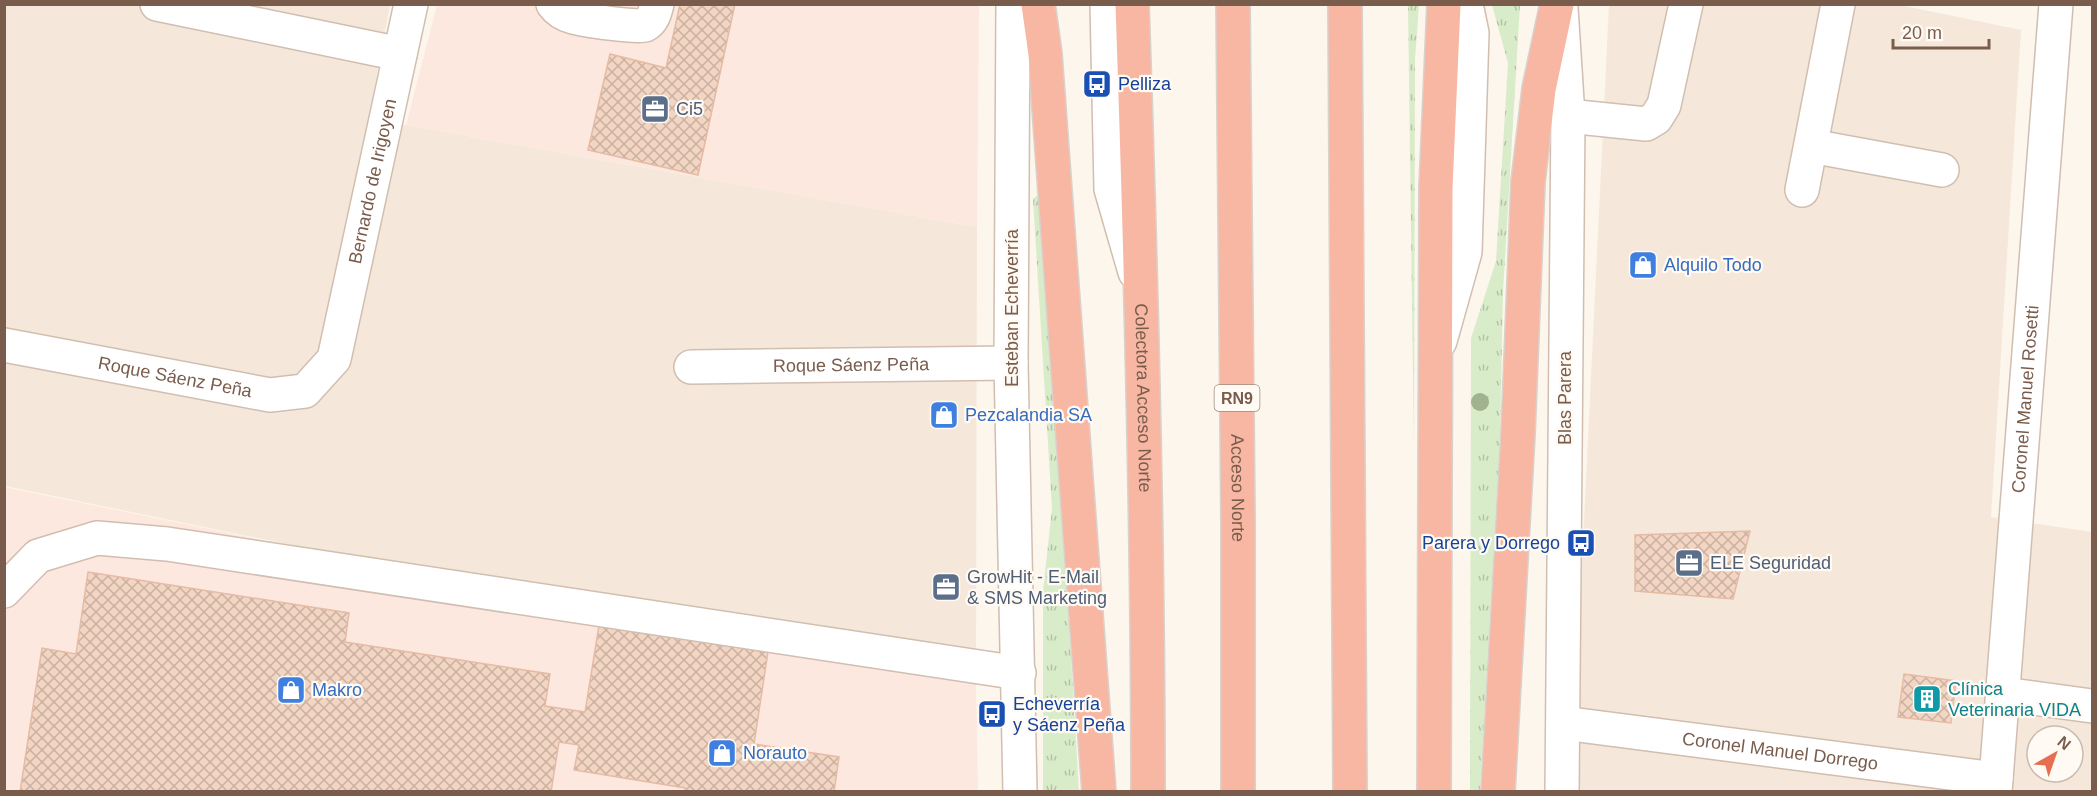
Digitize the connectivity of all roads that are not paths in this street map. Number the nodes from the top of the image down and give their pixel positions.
1 (157, 4) edge
2 (411, 4) edge
3 (553, 4) edge
4 (657, 4) edge
5 (1013, 4) edge
6 (1038, 4) edge
7 (1107, 4) edge
8 (1132, 4) edge
9 (1233, 4) edge
10 (1345, 4) edge
11 (1444, 4) edge
12 (1466, 4) edge
13 (1559, 4) edge
14 (1686, 4) edge
15 (1838, 4) edge
16 (2056, 4) edge
17 (400, 54) junction
18 (1568, 116) junction
19 (1810, 146) junction
20 (1942, 170) dead end
21 (1802, 190) dead end
22 (1142, 297) junction
23 (4, 345) edge
24 (1437, 352) junction
25 (334, 359) joint
26 (1011, 363) junction
27 (692, 367) dead end
28 (4, 591) edge
29 (1019, 673) junction
30 (2003, 694) junction
31 (2092, 706) edge
32 (1563, 723) junction
33 (1996, 785) edge
34 (1020, 792) edge
35 (1099, 792) edge
36 (1148, 792) edge
37 (1238, 792) edge
38 (1350, 792) edge
39 (1434, 792) edge
40 (1498, 792) edge
41 (1562, 792) edge

1 - 17 street
2 - 17 street, Bernardo de Irigoyen
3 - 4 street
5 - 26 street, Esteban Echeverría
6 - 35 highway
7 - 22 street
8 - 22 highway, Colectora Acceso Norte
9 - 37 highway, Acceso Norte / RN9
10 - 38 highway
11 - 24 highway
12 - 24 street
13 - 18 street, Blas Parera
13 - 40 highway
14 - 18 street
15 - 19 street
16 - 30 street, Coronel Manuel Rosetti
17 - 25 street, Bernardo de Irigoyen
18 - 32 street, Blas Parera
19 - 20 street
19 - 21 street
22 - 36 highway, Colectora Acceso Norte
23 - 25 street, Roque Sáenz Peña
24 - 39 highway
26 - 27 street, Roque Sáenz Peña
26 - 29 street, Esteban Echeverría
28 - 29 street
29 - 34 street, Esteban Echeverría
30 - 31 street
30 - 33 street, Coronel Manuel Rosetti
32 - 33 street, Coronel Manuel Dorrego
32 - 41 street, Blas Parera

